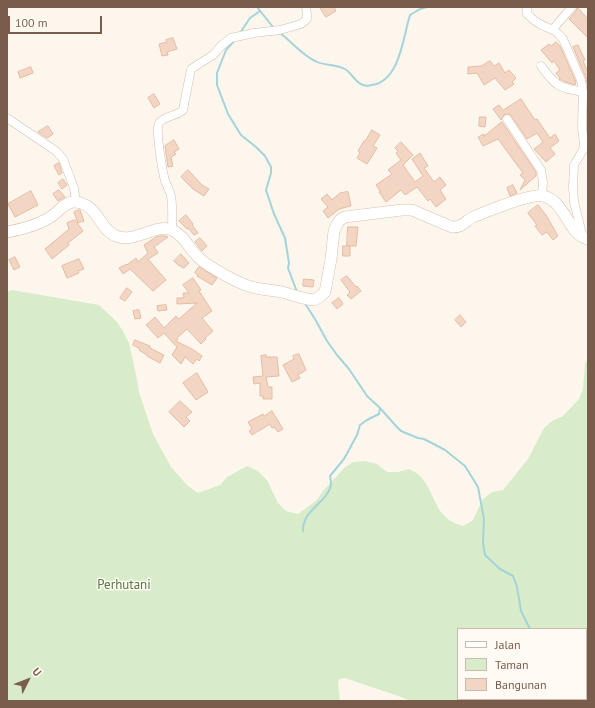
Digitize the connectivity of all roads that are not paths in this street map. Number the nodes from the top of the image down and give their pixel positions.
1 (306, 7) edge
2 (527, 7) edge
3 (572, 7) edge
4 (553, 29) junction
5 (541, 66) dead end
6 (583, 92) junction
7 (7, 118) edge
8 (507, 119) dead end
9 (542, 195) junction
10 (76, 202) junction
11 (172, 230) junction
12 (7, 232) edge
13 (586, 238) edge

1 - 11 street
2 - 4 street
3 - 4 street
4 - 6 street
5 - 6 street
6 - 13 street
7 - 10 street
8 - 9 street
9 - 11 street
9 - 13 street
10 - 11 street
10 - 12 street

